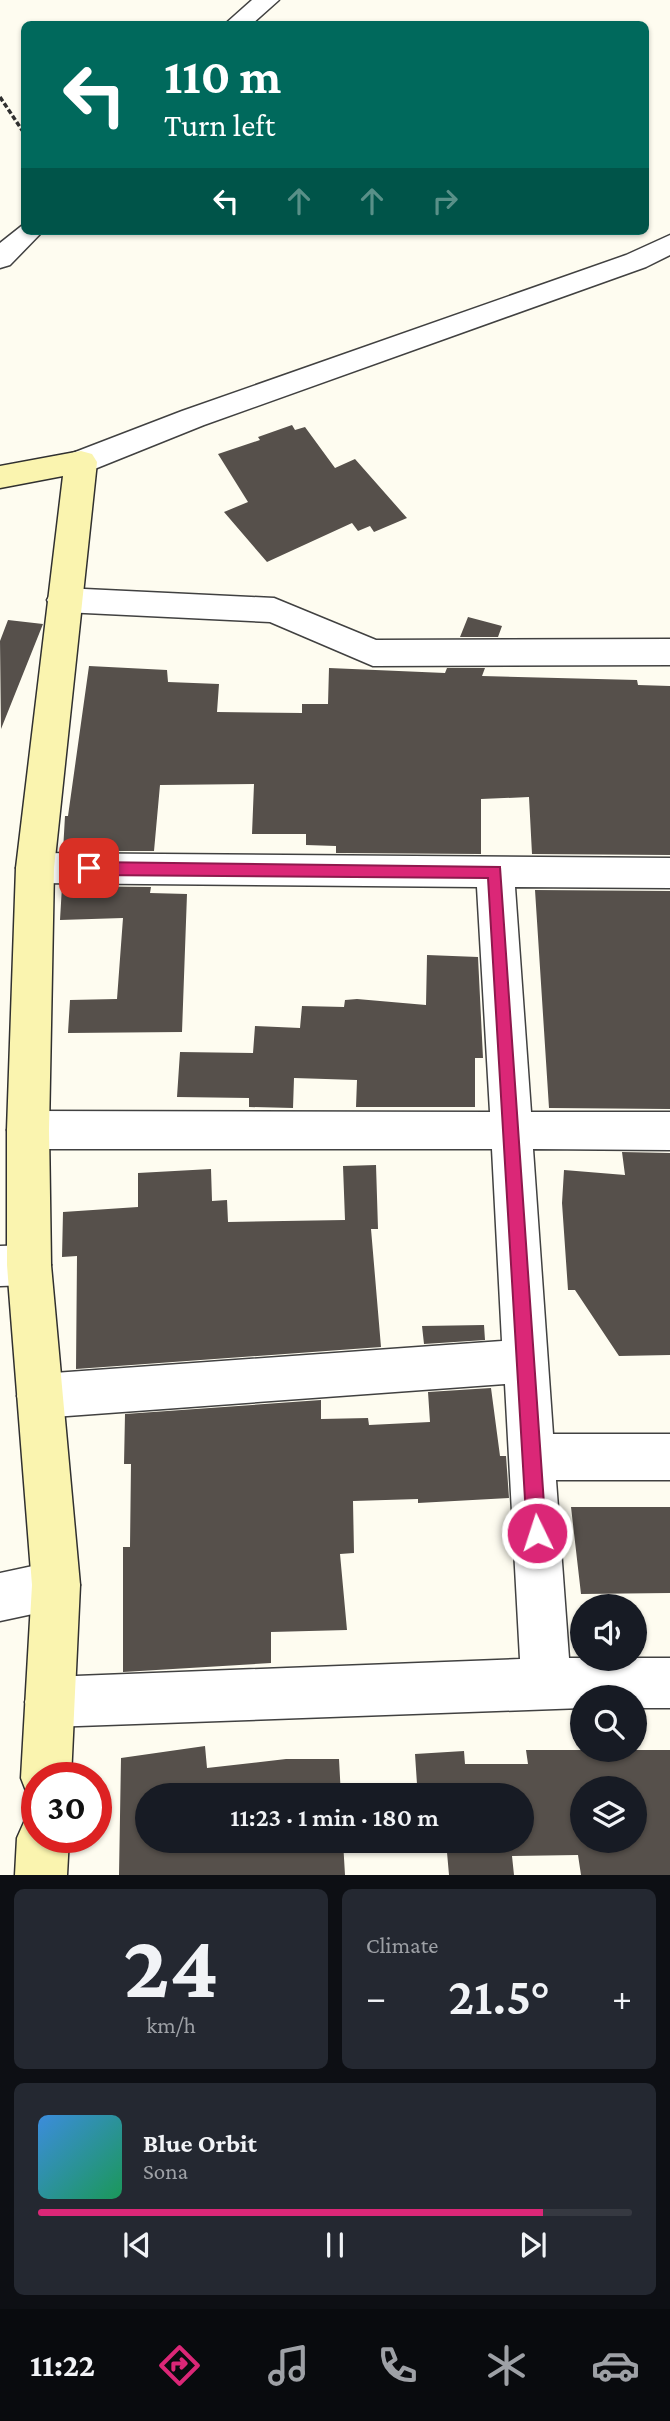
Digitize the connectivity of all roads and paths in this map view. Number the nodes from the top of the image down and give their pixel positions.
1 (267, 0) edge
2 (241, 21) edge
3 (0, 97) edge
4 (21, 128) edge
5 (25, 235) edge
6 (670, 244) edge
7 (0, 259) edge
8 (636, 261) junction
9 (670, 279) edge
10 (81, 462) junction
11 (0, 477) edge
12 (64, 600) junction
13 (670, 652) edge
14 (35, 868) junction
15 (495, 871) junction
16 (670, 873) edge
17 (28, 1130) junction
18 (670, 1130) edge
19 (511, 1131) junction
20 (14, 1266) edge
21 (526, 1361) junction
22 (40, 1396) junction
23 (532, 1457) junction
24 (670, 1457) edge
25 (56, 1585) junction
26 (0, 1597) edge
27 (546, 1683) junction
28 (670, 1683) edge
29 (50, 1702) junction
30 (47, 1762) edge
31 (42, 1853) edge
32 (41, 1875) edge

1 - 2 street
3 - 4 path
5 - 7 street
6 - 8 street
8 - 9 street
8 - 10 street
10 - 11 street
10 - 12 street
12 - 13 street
12 - 14 street
14 - 15 street
14 - 17 street
15 - 16 street
15 - 19 street
17 - 19 street
17 - 20 street
18 - 19 street
19 - 21 street
20 - 22 street
21 - 22 street
21 - 23 street
22 - 25 street
23 - 24 street
23 - 27 street
25 - 26 street
25 - 29 street
27 - 28 street
27 - 29 street
29 - 30 street
31 - 32 street

